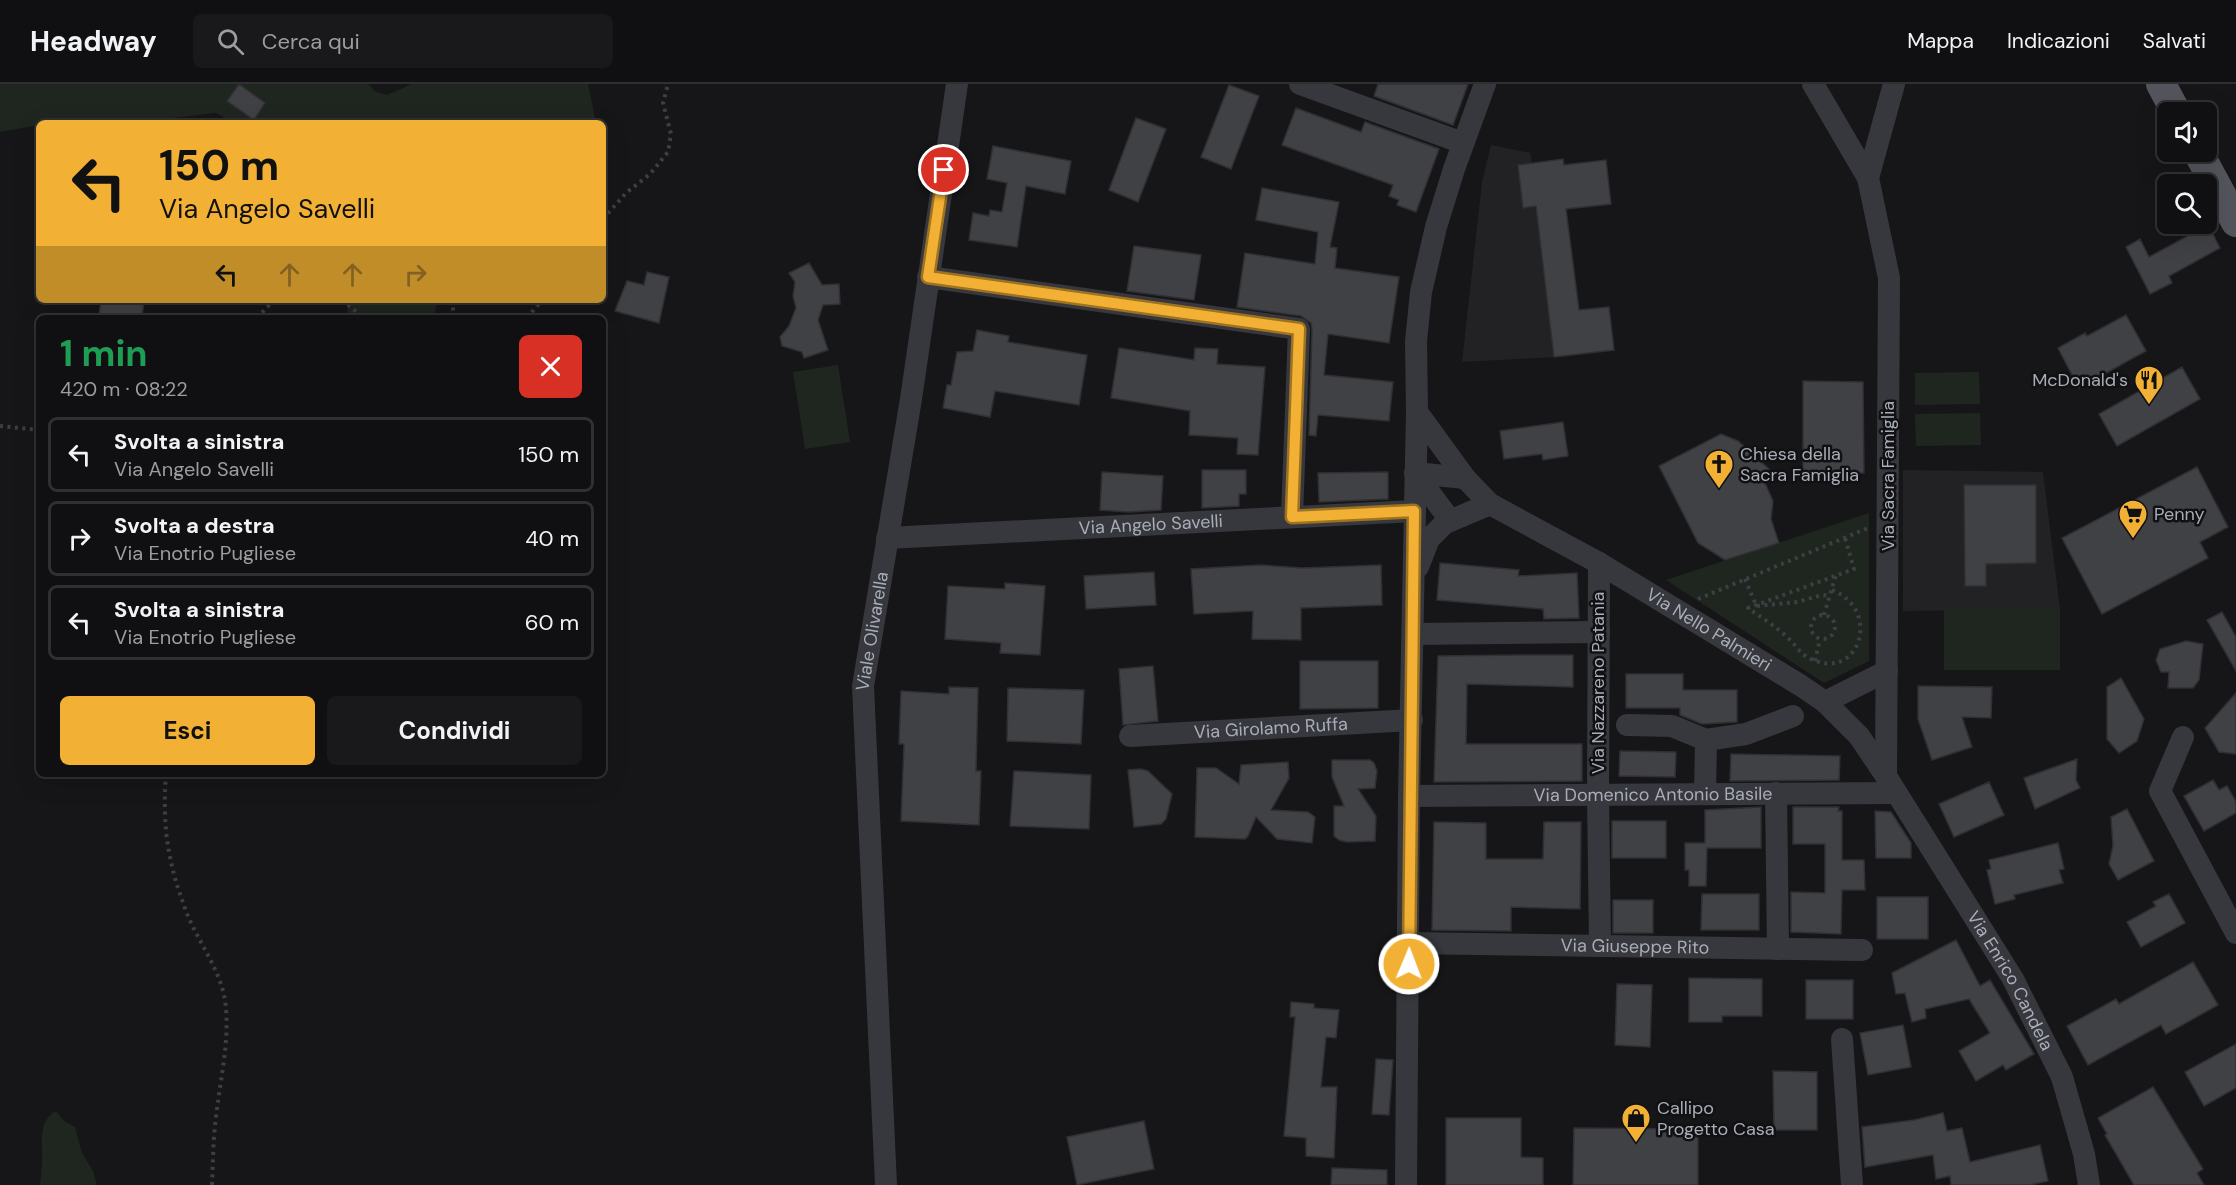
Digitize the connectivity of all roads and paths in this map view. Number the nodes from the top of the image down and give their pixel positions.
1 (668, 84) edge
2 (957, 84) edge
3 (1300, 84) edge
4 (1485, 84) edge
5 (1813, 84) edge
6 (1894, 84) edge
7 (2161, 84) edge
8 (2171, 102) edge
9 (1463, 143) junction
10 (2205, 162) edge
11 (1868, 178) junction
12 (2232, 204) edge
13 (606, 216) edge
14 (928, 277) junction
15 (271, 303) edge
16 (346, 303) edge
17 (540, 303) edge
18 (260, 315) edge
19 (360, 315) edge
20 (530, 315) edge
21 (1417, 412) junction
22 (0, 426) edge
23 (36, 430) edge
24 (1415, 473) junction
25 (1465, 478) junction
26 (1490, 504) junction
27 (1414, 511) junction
28 (1292, 517) junction
29 (1450, 520) junction
30 (1888, 520) junction
31 (887, 538) junction
32 (1845, 538) junction
33 (1599, 563) junction
34 (1836, 575) junction
35 (1745, 579) junction
36 (1413, 580) junction
37 (1832, 590) junction
38 (1830, 597) junction
39 (1756, 605) junction
40 (1748, 608) junction
41 (1674, 609) junction
42 (1824, 615) junction
43 (1599, 632) junction
44 (1413, 634) junction
45 (1820, 639) junction
46 (1815, 661) junction
47 (1840, 662) junction
48 (1843, 668) dead end
49 (1887, 671) junction
50 (1825, 702) junction
51 (1793, 716) dead end
52 (1412, 720) junction
53 (1627, 725) dead end
54 (1130, 736) dead end
55 (2183, 737) dead end
56 (1706, 740) junction
57 (165, 777) edge
58 (1891, 784) junction
59 (1776, 793) junction
60 (1598, 794) junction
61 (1706, 794) junction
62 (1409, 796) junction
63 (2236, 933) edge
64 (1409, 943) junction
65 (1600, 946) junction
66 (1778, 949) junction
67 (1862, 950) dead end
68 (1842, 1039) dead end
69 (212, 1185) edge
70 (886, 1185) edge
71 (1406, 1185) edge
72 (1852, 1185) edge
73 (2089, 1185) edge

1 - 13 path
2 - 14 street, Viale Olivarella
3 - 9 street
4 - 9 street
5 - 11 street, Via Sacra Famiglia
6 - 11 street, Via Sacra Famiglia
7 - 8 main road
9 - 21 street
10 - 12 main road
11 - 30 street, Via Sacra Famiglia
14 - 28 street
14 - 31 street, Viale Olivarella
15 - 18 path
16 - 19 path
17 - 20 path
21 - 24 street
21 - 25 street, Via Nello Palmieri
22 - 23 path
24 - 25 street
24 - 27 street
24 - 29 street
25 - 26 street, Via Nello Palmieri
26 - 29 street
26 - 33 street, Via Nello Palmieri
27 - 28 street, Via Angelo Savelli
27 - 36 street
28 - 31 street, Via Angelo Savelli
29 - 36 street
30 - 32 path
30 - 49 street, Via Sacra Famiglia
31 - 70 street, Viale Olivarella
32 - 34 path
32 - 35 path
33 - 41 street, Via Nello Palmieri
33 - 43 street, Via Nazzareno Patania
34 - 37 path
34 - 39 path
35 - 39 path
35 - 41 path
36 - 44 street
37 - 38 path
37 - 47 path
38 - 40 path
38 - 42 path
39 - 40 path
40 - 46 path
41 - 50 street, Via Nello Palmieri
42 - 45 path
42 - 45 path
43 - 44 street
43 - 60 street, Via Nazzareno Patania
44 - 52 street
45 - 46 path
46 - 47 path
47 - 48 path
49 - 50 street
49 - 58 street, Via Sacra Famiglia
50 - 58 street, Via Nello Palmieri
51 - 56 street
52 - 54 street, Via Girolamo Ruffa
52 - 62 street
53 - 56 street
55 - 63 street
56 - 61 street
57 - 69 path
58 - 59 street, Via Domenico Antonio Basile
58 - 73 street, Via Enrico Candela
59 - 61 street, Via Domenico Antonio Basile
59 - 66 street
60 - 61 street, Via Domenico Antonio Basile
60 - 62 street, Via Domenico Antonio Basile
60 - 65 street, Via Nazzareno Patania
62 - 64 street
64 - 65 street, Via Giuseppe Rito
64 - 71 street
65 - 66 street, Via Giuseppe Rito
66 - 67 street, Via Giuseppe Rito
68 - 72 street

